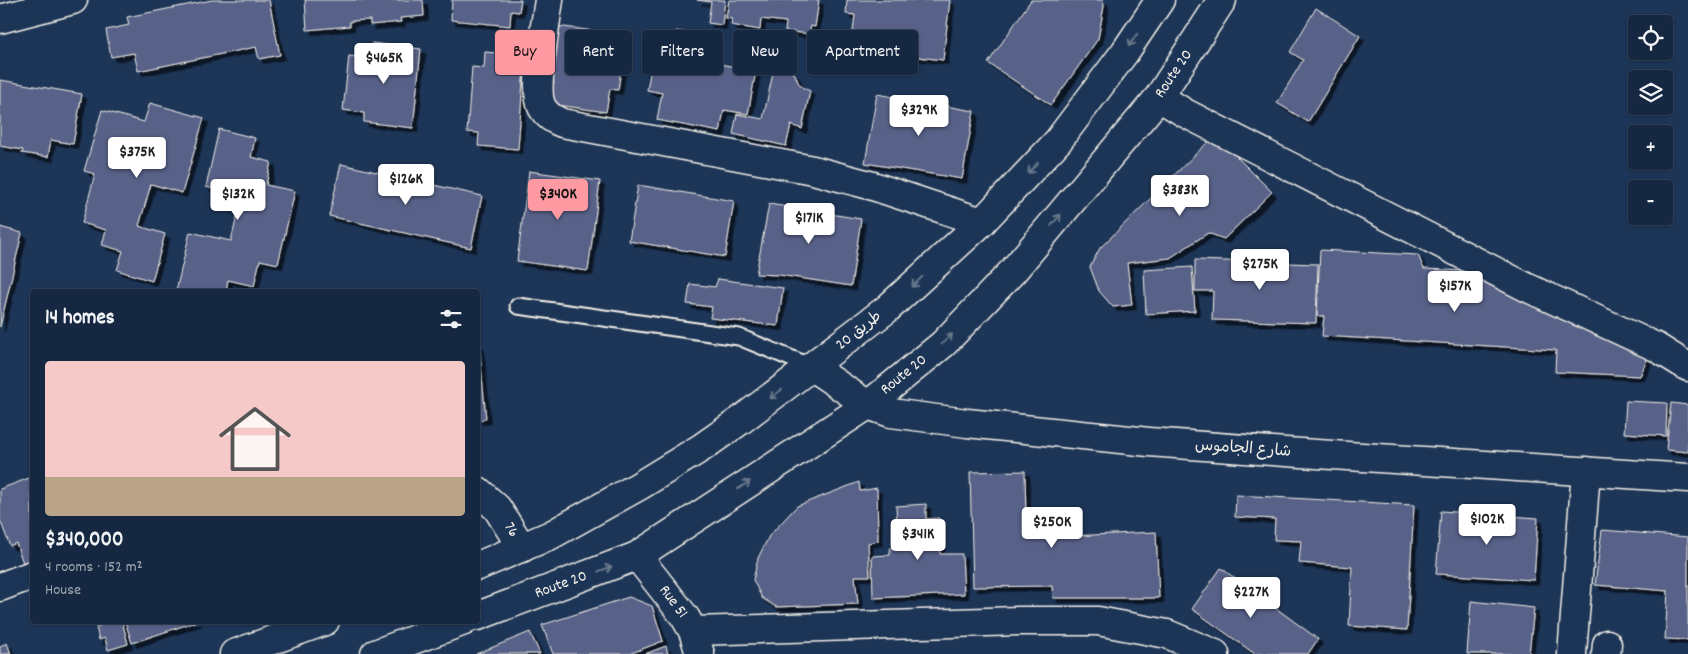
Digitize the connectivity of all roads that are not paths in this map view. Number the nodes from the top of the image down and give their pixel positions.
1 (73, 0) edge
2 (549, 0) edge
3 (1160, 0) edge
4 (1222, 0) edge
5 (5, 12) edge
6 (1159, 97) junction
7 (982, 222) junction
8 (518, 306) dead end
9 (812, 367) junction
10 (1688, 367) edge
11 (868, 405) junction
12 (1586, 471) junction
13 (1688, 478) edge
14 (480, 493) edge
15 (522, 548) junction
16 (637, 556) junction
17 (480, 565) edge
18 (30, 576) edge
19 (0, 587) edge
20 (480, 615) edge
21 (317, 624) edge
22 (456, 624) edge
23 (697, 642) edge
24 (234, 654) edge
25 (375, 654) edge
26 (1214, 654) edge
27 (1572, 654) edge

1 - 5 street
2 - 7 street
3 -> 7 street, طريق 20
4 - 6 street, Route 20
6 - 10 street
11 -> 6 street, Route 20
7 -> 9 street, طريق 20
8 - 9 lane
9 - 11 street, شارع الجاموس
9 -> 15 street, طريق 20
11 - 12 street, شارع الجاموس
16 -> 11 street, Route 20
12 - 13 street, شارع الجاموس
12 - 27 street
14 - 15 street, 76
15 - 17 street, طريق 20
20 -> 16 street, Route 20
16 - 23 street, Rue 51
18 - 19 street
21 - 24 street
22 - 25 street
23 - 26 street

